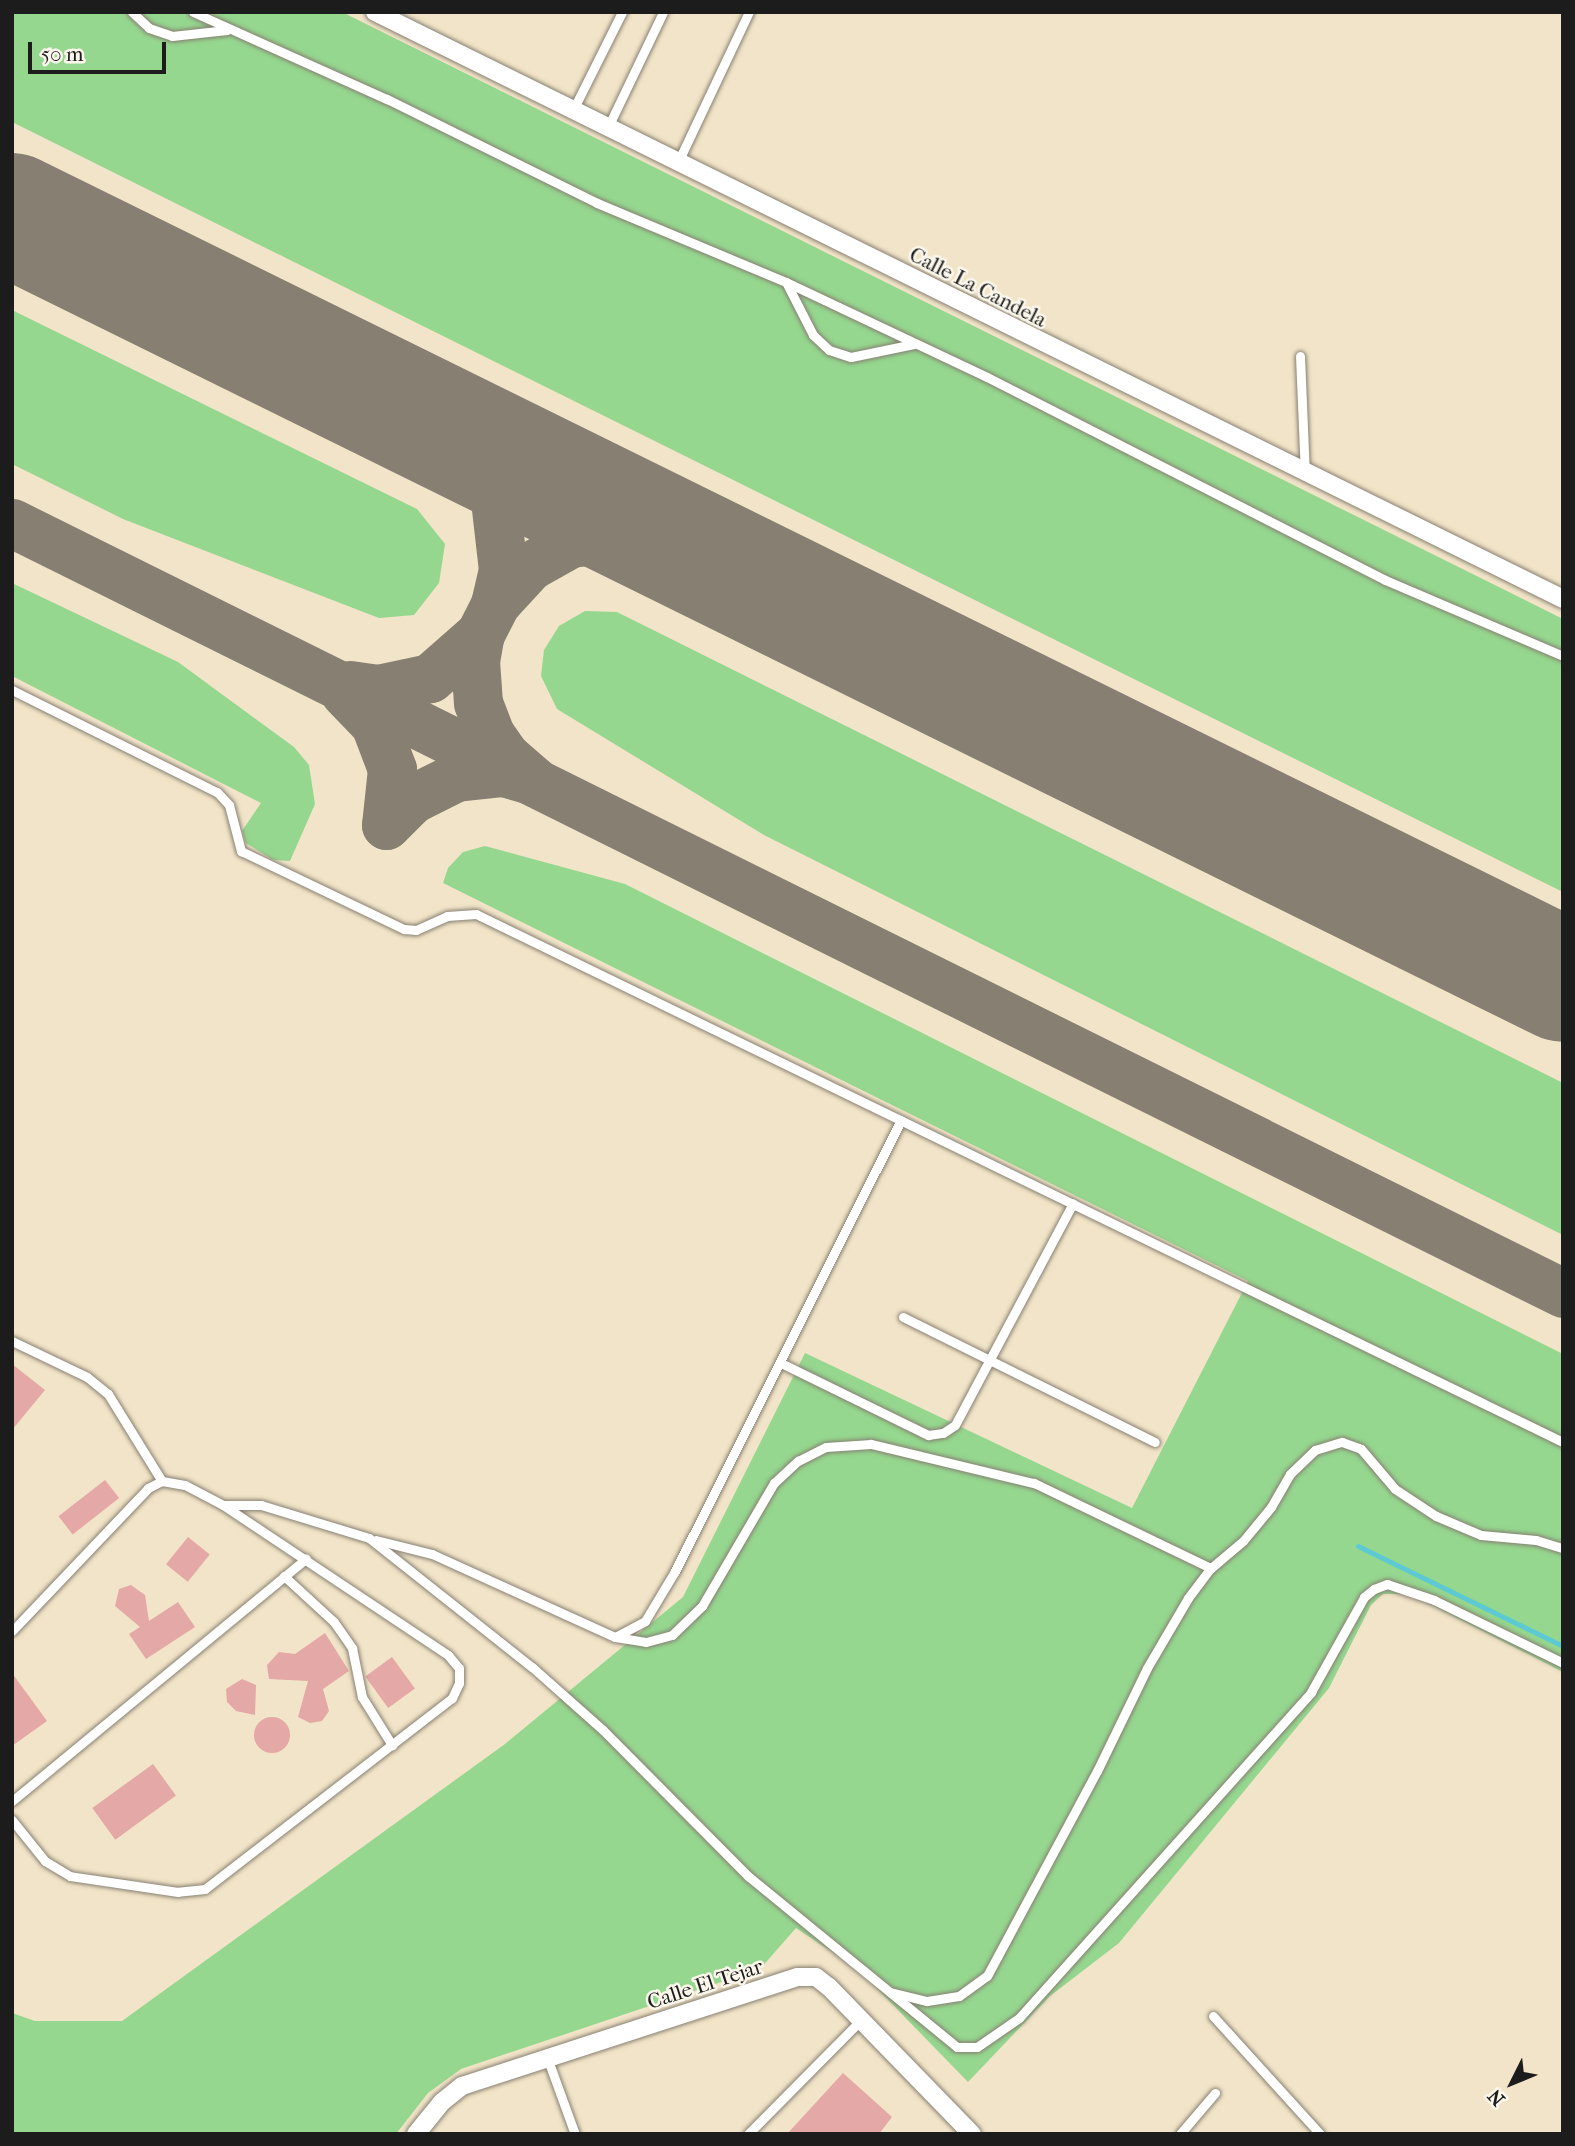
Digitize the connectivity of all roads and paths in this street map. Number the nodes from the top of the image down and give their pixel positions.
1 (132, 12) edge
2 (193, 12) edge
3 (375, 12) edge
4 (622, 12) edge
5 (663, 12) edge
6 (749, 12) edge
7 (227, 30) junction
8 (573, 110) junction
9 (608, 127) junction
10 (678, 162) junction
11 (786, 282) junction
12 (914, 344) junction
13 (1300, 356) dead end
14 (1305, 473) junction
15 (1563, 599) edge
16 (1563, 656) edge
17 (12, 690) edge
18 (901, 1120) junction
19 (1073, 1203) junction
20 (902, 1317) dead end
21 (12, 1340) edge
22 (989, 1359) junction
23 (781, 1363) junction
24 (1156, 1442) dead end
25 (1563, 1443) edge
26 (162, 1481) junction
27 (223, 1505) junction
28 (369, 1538) junction
29 (1563, 1548) edge
30 (306, 1559) junction
31 (1212, 1568) junction
32 (284, 1576) junction
33 (12, 1631) edge
34 (615, 1637) junction
35 (1563, 1663) edge
36 (392, 1745) junction
37 (12, 1801) edge
38 (12, 1820) edge
39 (888, 1992) junction
40 (1213, 2016) dead end
41 (861, 2020) junction
42 (548, 2060) junction
43 (1215, 2093) dead end
44 (416, 2134) edge
45 (575, 2134) edge
46 (748, 2134) edge
47 (972, 2134) edge
48 (1180, 2134) edge
49 (1321, 2134) edge

1 - 7 lane
2 - 7 lane
3 - 8 street, Calle La Candela
4 - 8 lane
5 - 9 lane
6 - 10 lane
7 - 11 lane
8 - 9 street, Calle La Candela
9 - 10 street, Calle La Candela
10 - 14 street, Calle La Candela
11 - 12 lane
11 - 12 lane
12 - 16 lane
13 - 14 lane
14 - 15 street, Calle La Candela
17 - 18 lane
18 - 19 lane
18 - 23 lane
19 - 22 lane
19 - 25 lane
20 - 22 lane
21 - 26 lane
22 - 23 lane
22 - 24 lane
23 - 34 lane
26 - 27 lane
26 - 33 lane
27 - 28 lane
27 - 30 lane
28 - 34 lane
28 - 39 lane
29 - 31 lane
30 - 32 lane
30 - 36 lane
31 - 34 lane
31 - 39 lane
32 - 36 lane
32 - 37 lane
35 - 39 lane
36 - 38 lane
40 - 49 lane
41 - 42 street, Calle El Tejar
41 - 46 lane
41 - 47 street, Calle El Tejar
42 - 44 street, Calle El Tejar
42 - 45 lane
43 - 48 lane

